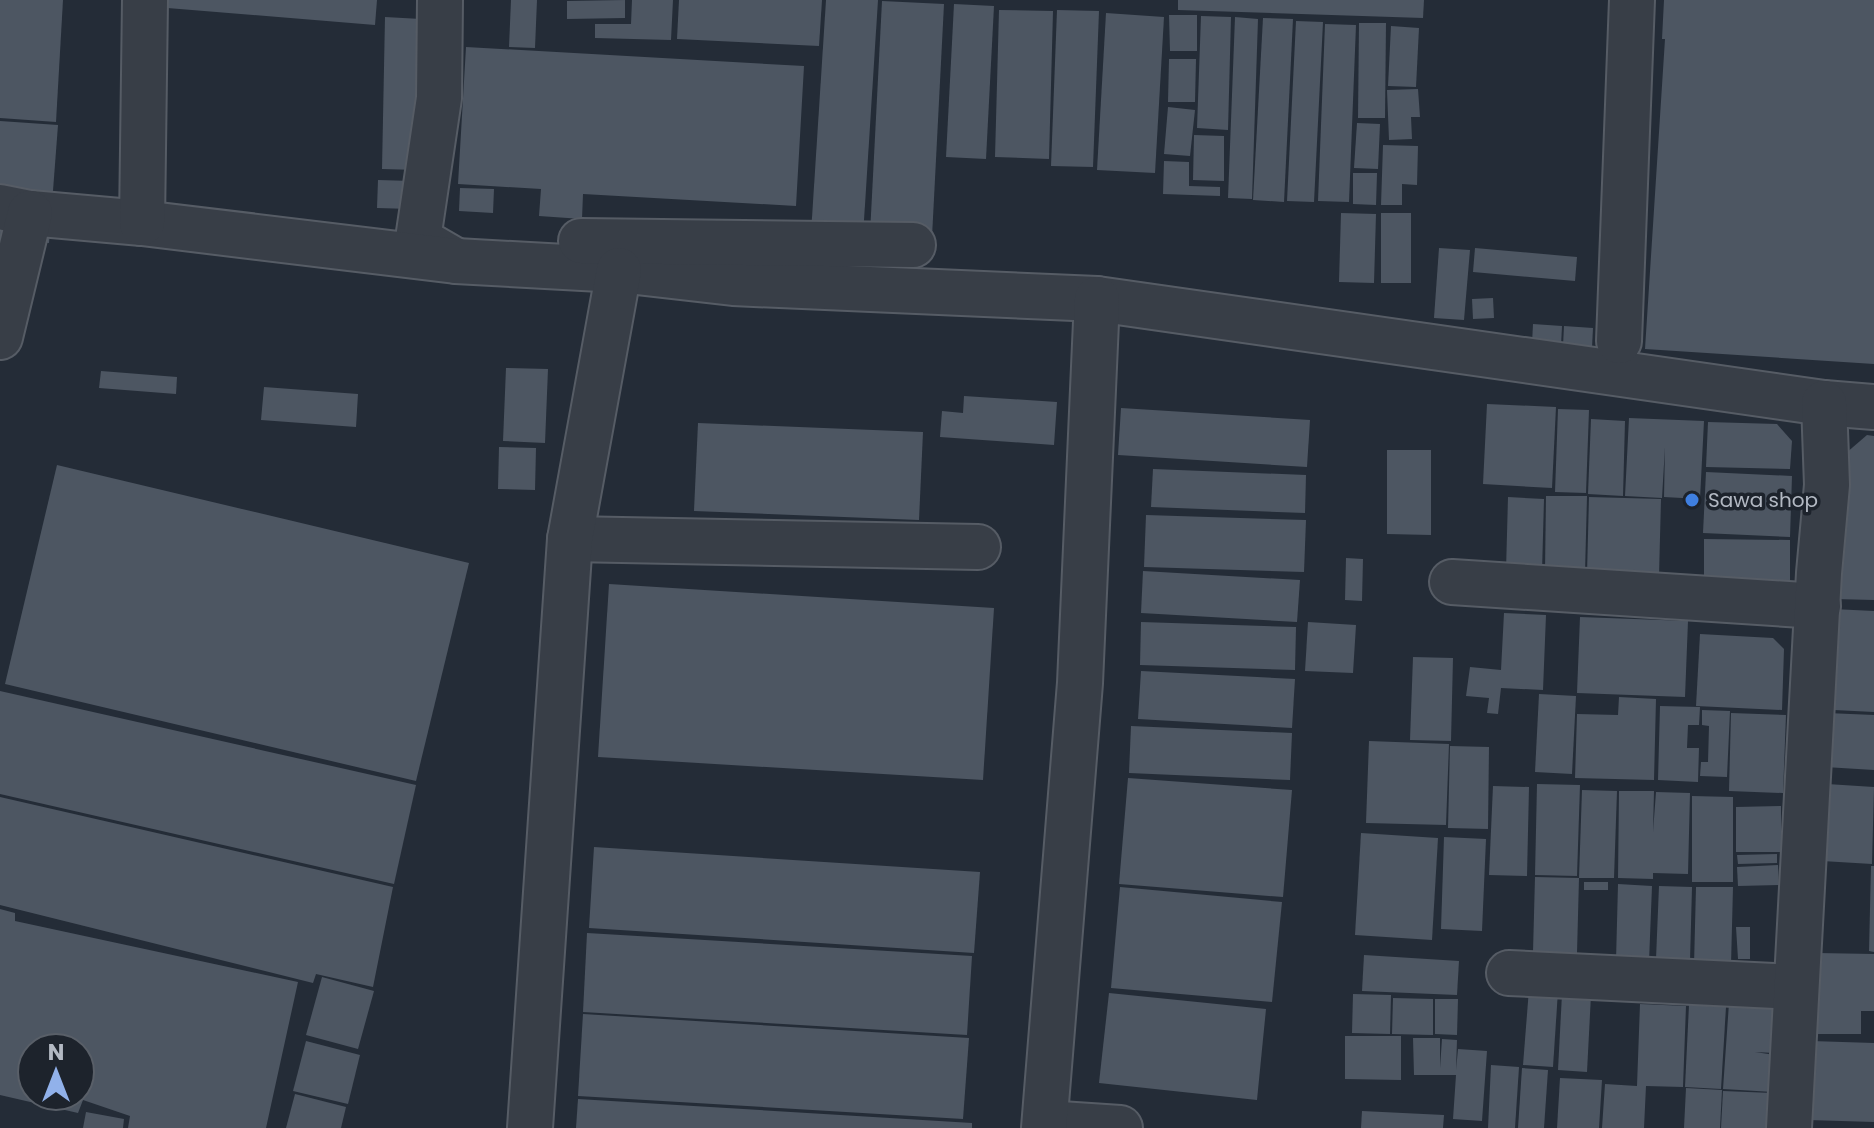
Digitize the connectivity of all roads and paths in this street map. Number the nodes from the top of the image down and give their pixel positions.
1 (145, 0) edge
2 (440, 0) edge
3 (1632, 0) edge
4 (15, 210) edge
5 (142, 223) junction
6 (418, 239) junction
7 (913, 245) dead end
8 (456, 261) junction
9 (619, 270) junction
10 (1097, 299) junction
11 (0, 337) edge
12 (1619, 341) dead end
13 (1824, 403) junction
14 (1874, 407) edge
15 (570, 539) junction
16 (978, 547) dead end
17 (1452, 582) dead end
18 (1818, 606) junction
19 (1509, 973) dead end
20 (1796, 987) junction
21 (1045, 1126) edge
22 (530, 1128) edge
23 (1120, 1128) edge
24 (1789, 1128) edge

1 - 5 street
2 - 6 street
3 - 12 street
4 - 5 street
4 - 11 street
5 - 8 street
6 - 7 street
6 - 8 street
8 - 9 street
9 - 10 street
9 - 15 street
10 - 13 street
10 - 21 street
13 - 14 street
13 - 18 street
15 - 16 street
15 - 22 street
17 - 18 street
18 - 20 street
19 - 20 street
20 - 24 street
21 - 23 street

